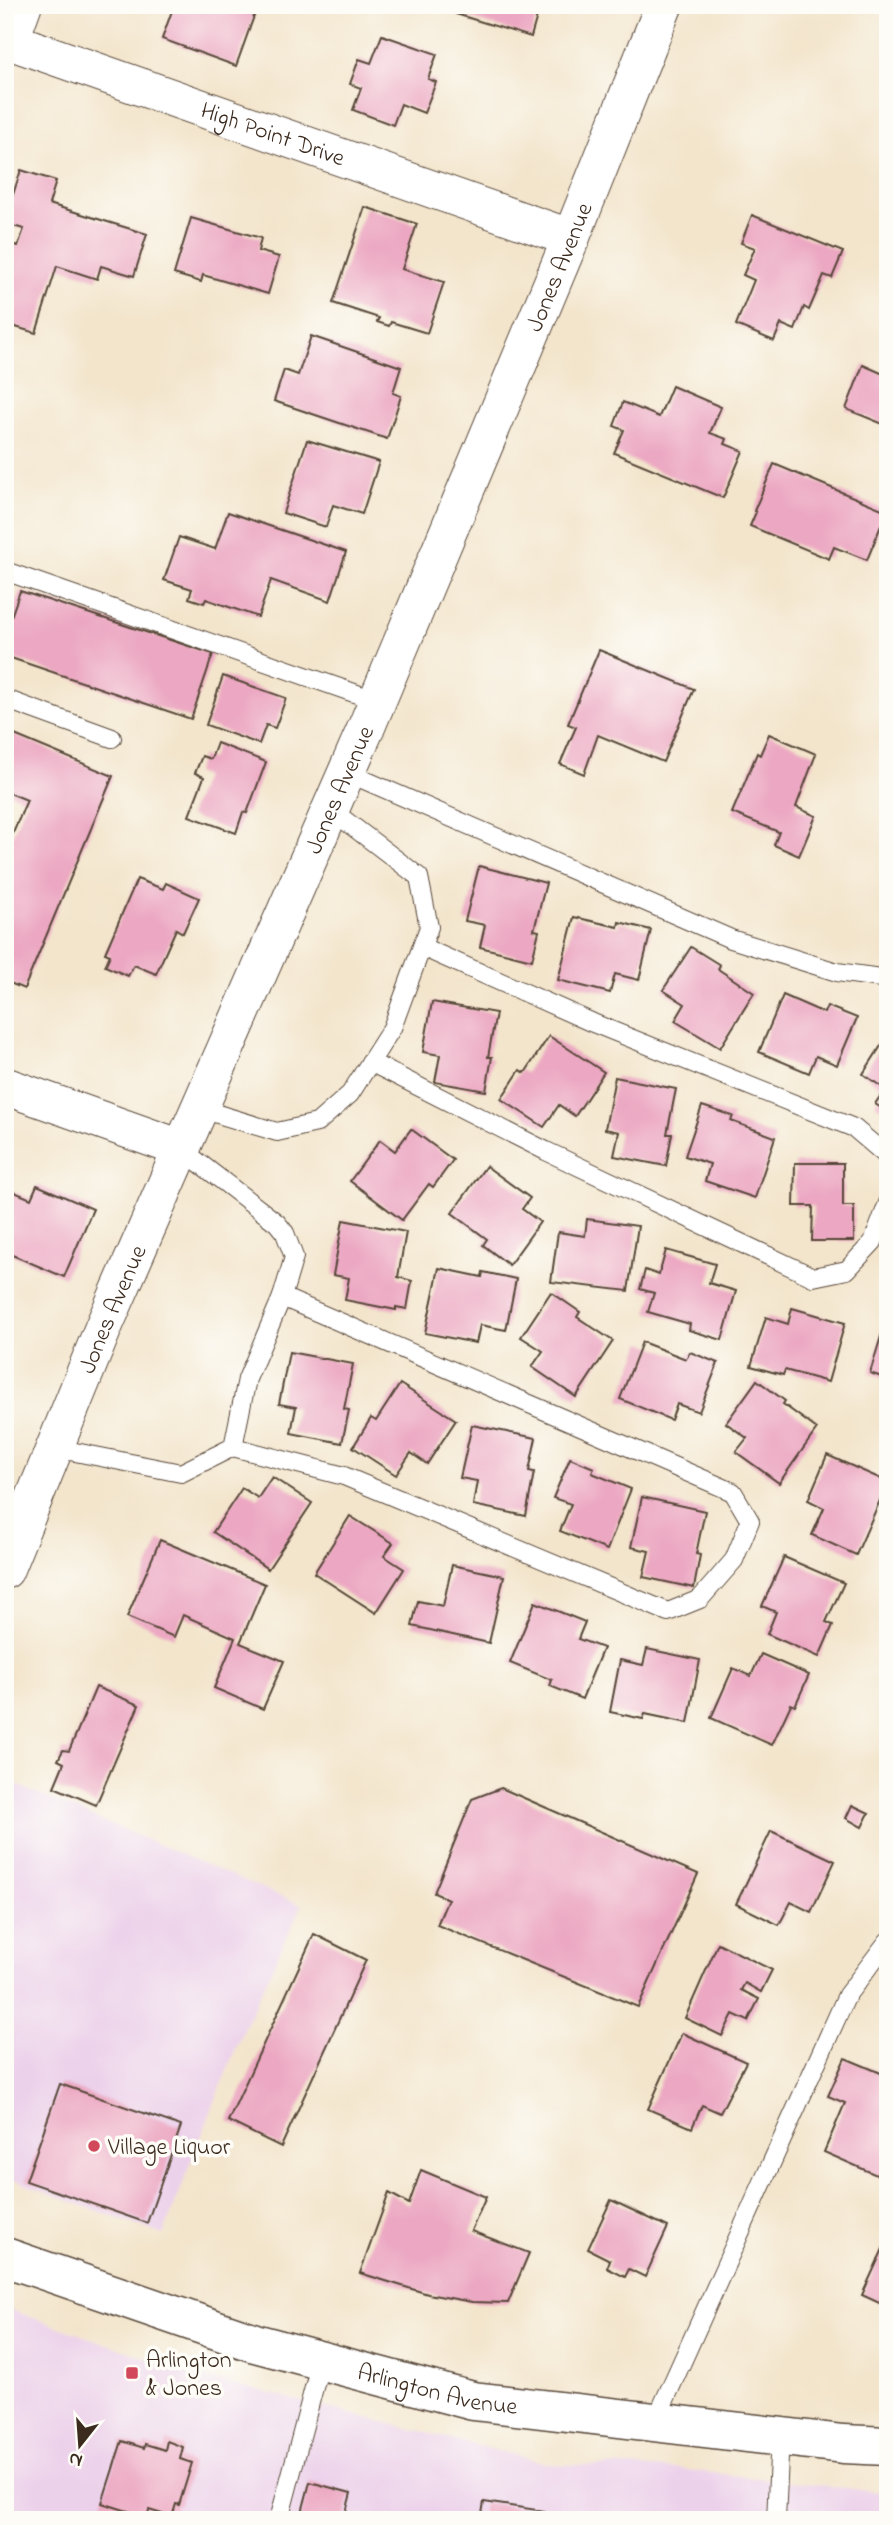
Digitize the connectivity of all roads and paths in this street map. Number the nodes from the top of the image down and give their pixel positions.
1 (23, 5) edge
2 (664, 5) edge
3 (571, 239) junction
4 (5, 571) edge
5 (5, 699) edge
6 (377, 701) junction
7 (112, 738) dead end
8 (346, 772) junction
9 (330, 809) junction
10 (422, 947) junction
11 (888, 978) edge
12 (370, 1062) junction
13 (5, 1086) edge
14 (198, 1108) junction
15 (180, 1148) junction
16 (888, 1157) edge
17 (888, 1203) edge
18 (282, 1297) junction
19 (233, 1447) junction
20 (55, 1448) junction
21 (12, 1533) edge
22 (5, 1570) edge
23 (888, 1941) edge
24 (5, 2257) edge
25 (321, 2361) junction
26 (655, 2422) junction
27 (780, 2436) junction
28 (885, 2439) edge
29 (279, 2520) edge
30 (776, 2520) edge

1 - 3 street, High Point Drive
2 - 3 street, Jones Avenue
3 - 6 street, Jones Avenue
4 - 6 lane
5 - 7 lane
6 - 8 street, Jones Avenue
8 - 9 street, Jones Avenue
8 - 11 lane
9 - 10 lane
9 - 14 street, Jones Avenue
10 - 12 lane
10 - 16 lane
12 - 14 lane
12 - 17 lane
13 - 15 street
14 - 15 street, Jones Avenue
15 - 18 lane
15 - 20 street, Jones Avenue
18 - 19 lane
18 - 19 lane
19 - 20 lane
20 - 21 street, Jones Avenue
21 - 22 street, Jones Avenue
23 - 26 lane
24 - 25 main road, Arlington Avenue
25 - 26 main road, Arlington Avenue
25 - 29 lane
26 - 27 main road, Arlington Avenue
27 - 28 main road, Arlington Avenue
27 - 30 lane

